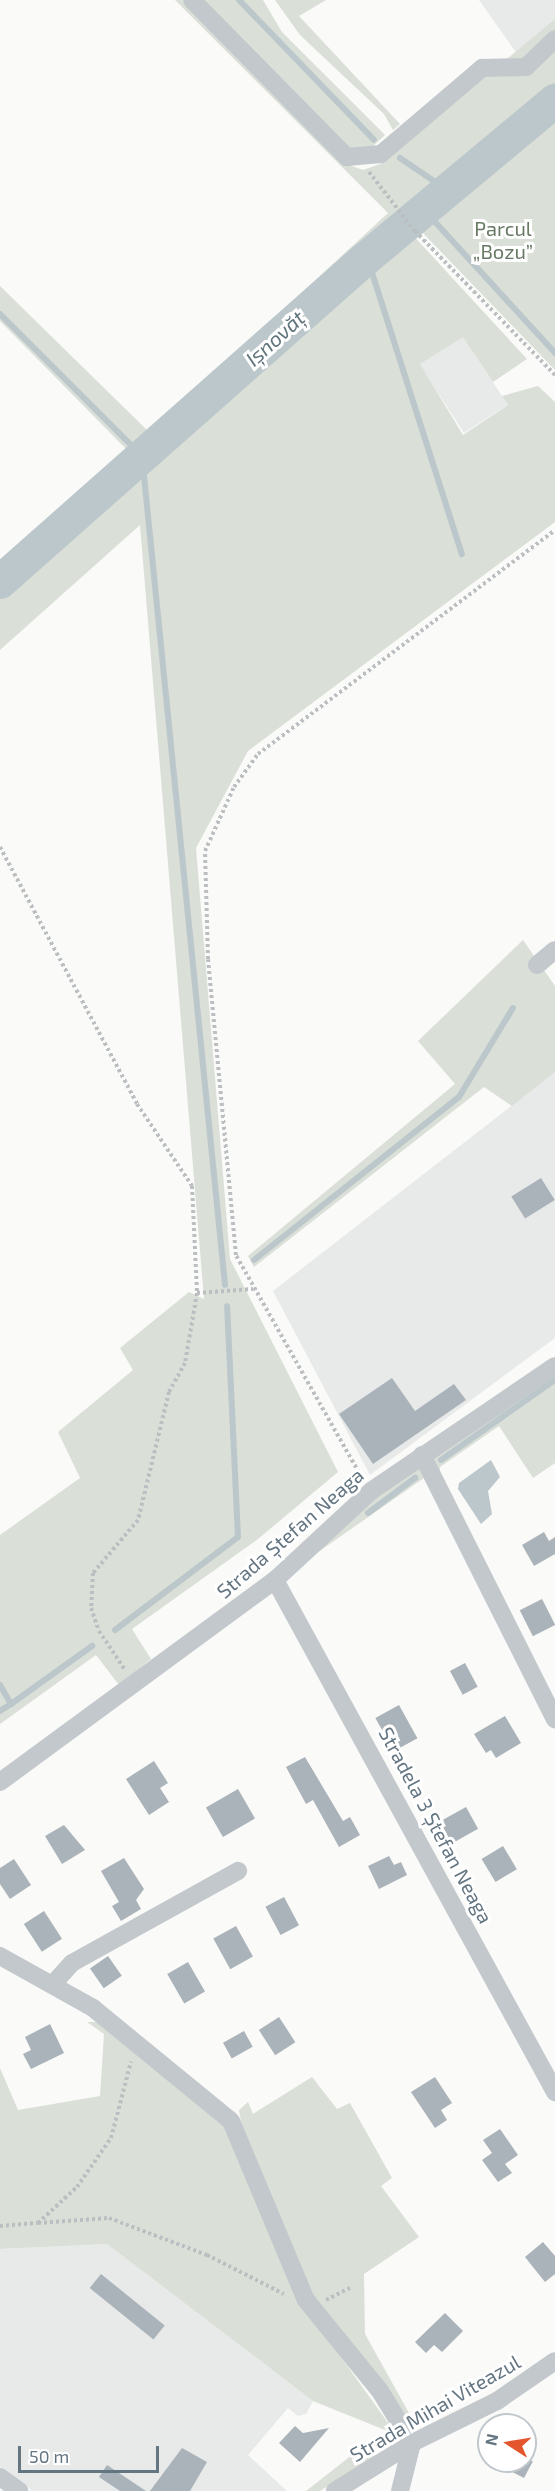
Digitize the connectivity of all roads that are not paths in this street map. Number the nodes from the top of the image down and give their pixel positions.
1 (192, 0) edge
2 (555, 39) edge
3 (555, 950) edge
4 (537, 965) dead end
5 (555, 1366) edge
6 (422, 1455) junction
7 (275, 1580) junction
8 (555, 1719) edge
9 (0, 1782) edge
10 (238, 1871) dead end
11 (0, 1956) edge
12 (53, 1984) junction
13 (555, 2092) edge
14 (555, 2361) edge
15 (412, 2443) junction
16 (0, 2477) edge
17 (18, 2491) edge
18 (335, 2491) edge
19 (400, 2491) edge

1 - 2 street
3 - 4 street
5 - 6 street, Strada Ștefan Neaga
6 - 7 street, Strada Ștefan Neaga
6 - 8 street
7 - 9 street, Strada Ștefan Neaga
7 - 13 street, Stradela 3 Ștefan Neaga
10 - 12 street
11 - 12 street
12 - 15 street
14 - 15 street, Strada Mihai Viteazul
15 - 18 street, Strada Mihai Viteazul
15 - 19 street
16 - 17 street

